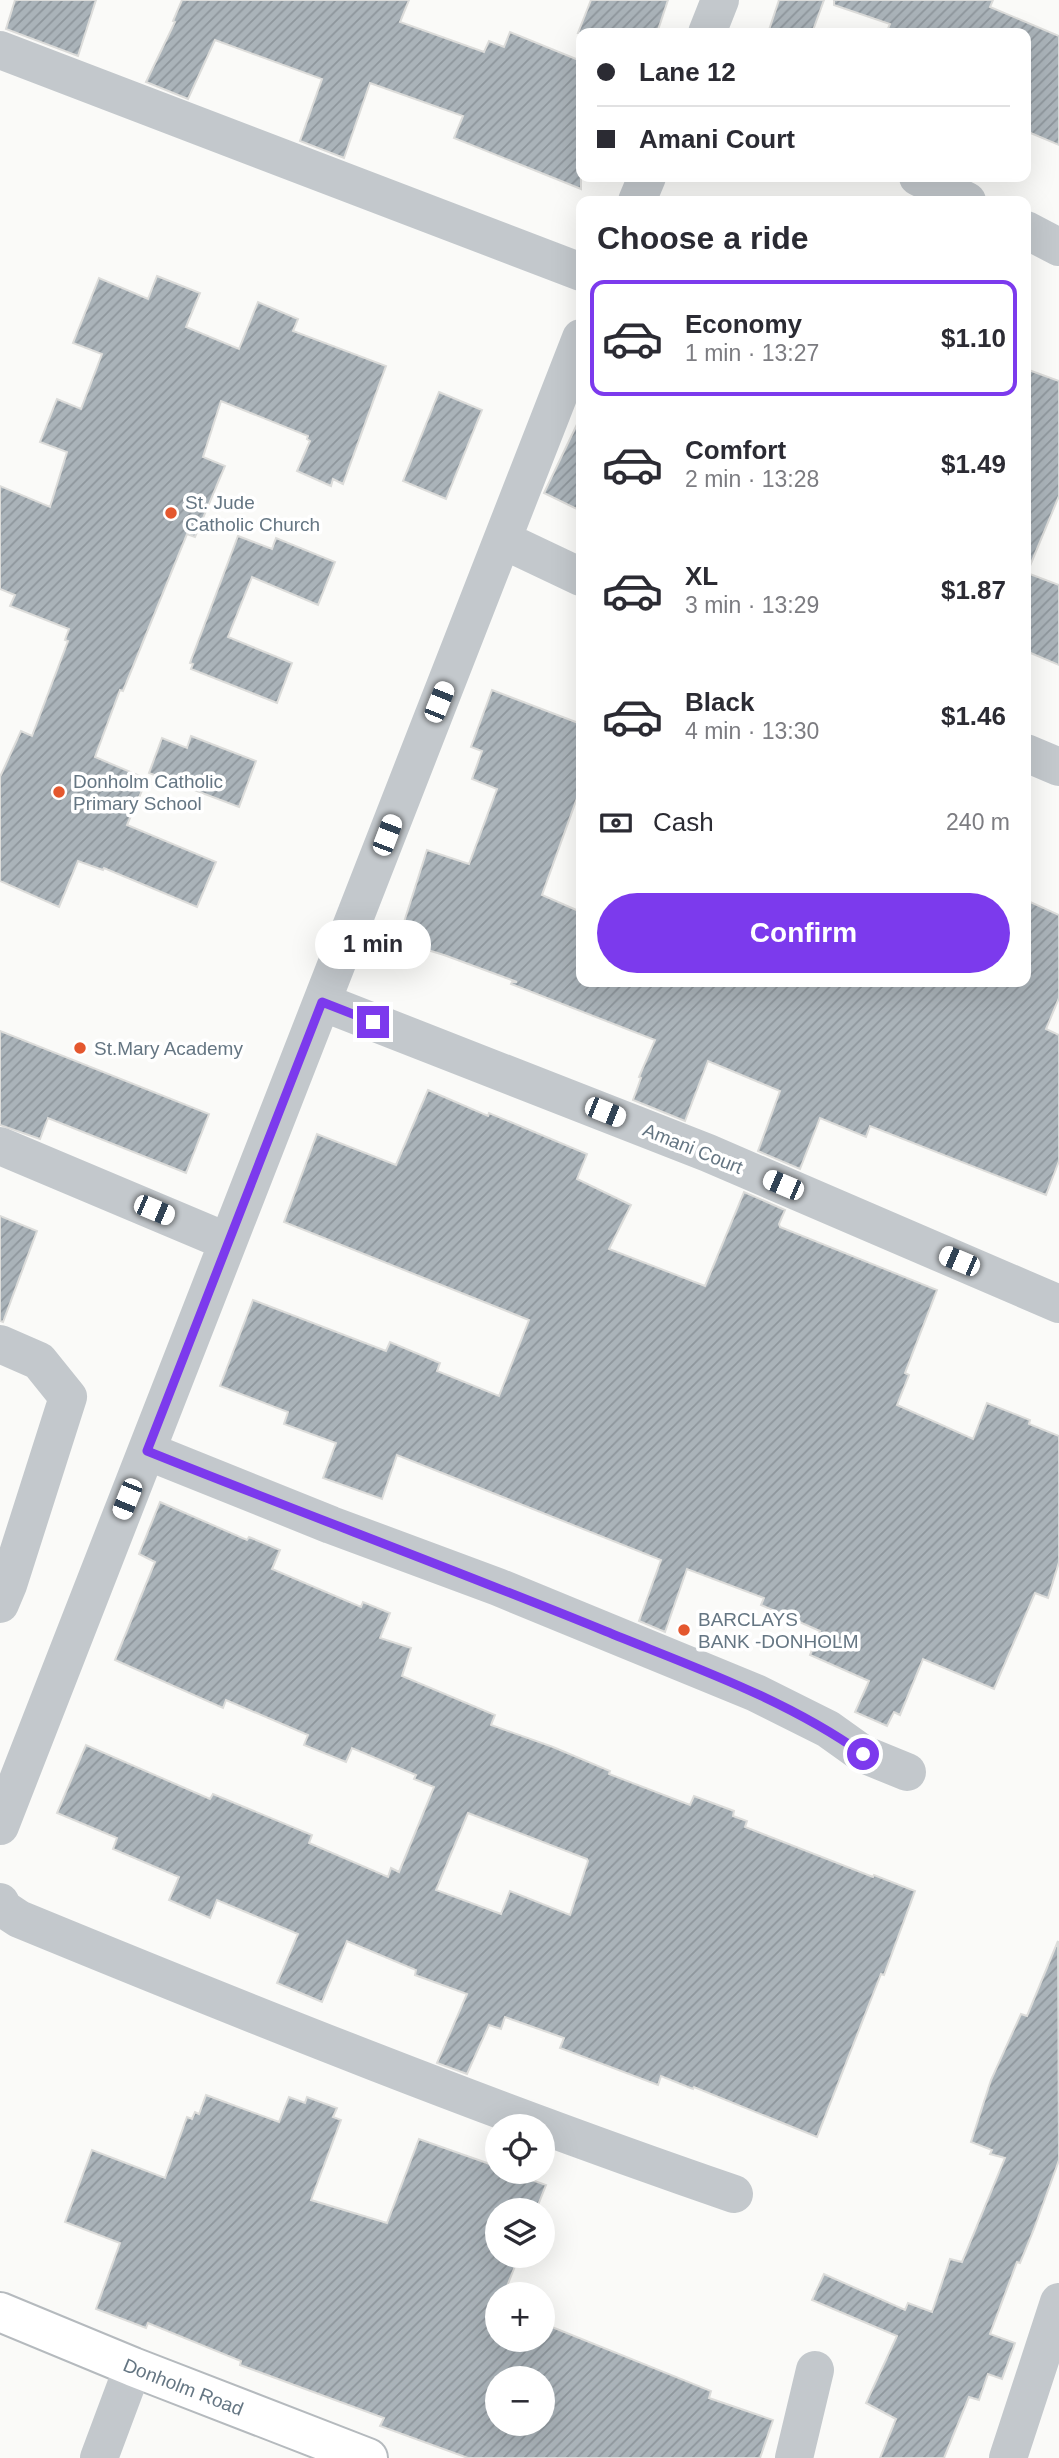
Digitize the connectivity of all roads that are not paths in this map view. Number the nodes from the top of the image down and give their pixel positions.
1 (720, 0) edge
2 (709, 28) edge
3 (0, 50) edge
4 (929, 182) edge
5 (957, 196) edge
6 (1031, 233) edge
7 (1059, 247) edge
8 (576, 270) edge
9 (576, 351) edge
10 (503, 540) junction
11 (576, 575) edge
12 (1031, 755) edge
13 (1059, 767) edge
14 (322, 1002) junction
15 (0, 1146) edge
16 (228, 1242) junction
17 (1059, 1304) edge
18 (0, 1344) edge
19 (147, 1451) junction
20 (0, 1604) edge
21 (907, 1772) dead end
22 (0, 1826) edge
23 (0, 1902) edge
24 (734, 2194) dead end
25 (1059, 2302) edge
26 (0, 2312) edge
27 (133, 2367) junction
28 (816, 2370) dead end
29 (99, 2458) edge
30 (368, 2458) edge
31 (793, 2458) edge
32 (1008, 2458) edge

1 - 2 street
3 - 8 street
4 - 5 street
6 - 7 street
9 - 10 street
10 - 11 street
10 - 14 street
12 - 13 street
14 - 16 street
14 - 17 street, Amani Court
15 - 16 street
16 - 19 street
18 - 20 street
19 - 21 street
19 - 22 street
23 - 24 street
25 - 32 street
26 - 27 main road, Donholm Road
27 - 29 street
27 - 30 main road, Donholm Road
28 - 31 street

